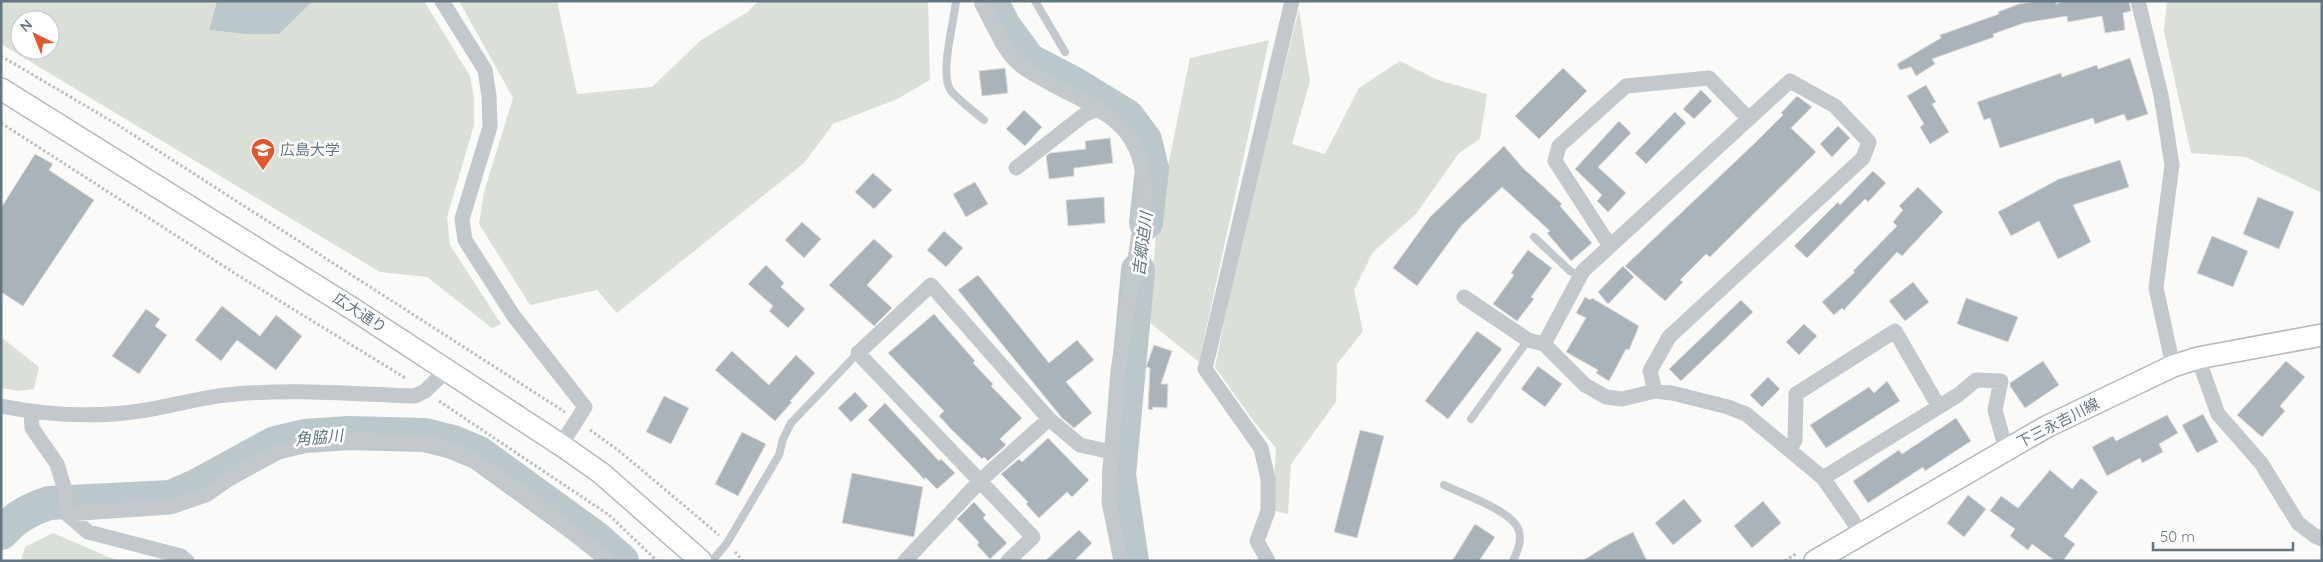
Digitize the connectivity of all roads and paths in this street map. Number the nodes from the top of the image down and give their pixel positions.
1 (442, 1) edge
2 (956, 1) edge
3 (982, 1) edge
4 (1035, 1) edge
5 (1292, 1) edge
6 (2138, 1) edge
7 (1065, 52) dead end
8 (1, 56) edge
9 (1, 89) edge
10 (1099, 108) junction
11 (1749, 119) junction
12 (984, 120) dead end
13 (1, 123) edge
14 (1016, 168) dead end
15 (1534, 236) dead end
16 (1610, 246) junction
17 (1580, 276) junction
18 (1464, 298) dead end
19 (2322, 335) edge
20 (1528, 340) junction
21 (1544, 344) junction
22 (858, 354) junction
23 (2198, 358) junction
24 (2174, 366) junction
25 (446, 370) junction
26 (1656, 391) junction
27 (425, 392) junction
28 (1, 406) edge
29 (1939, 407) junction
30 (31, 412) junction
31 (1471, 418) dead end
32 (1048, 419) junction
33 (576, 421) junction
34 (562, 445) junction
35 (1790, 449) junction
36 (2006, 450) junction
37 (1111, 452) junction
38 (1823, 478) junction
39 (980, 480) junction
40 (1444, 486) dead end
41 (66, 505) junction
42 (1860, 535) junction
43 (2322, 539) edge
44 (727, 542) junction
45 (187, 561) edge
46 (608, 561) edge
47 (658, 561) edge
48 (701, 561) edge
49 (712, 561) edge
50 (743, 561) edge
51 (905, 561) edge
52 (1008, 561) edge
53 (1121, 561) edge
54 (1268, 561) edge
55 (1512, 561) edge
56 (1815, 561) edge

1 - 33 street
2 - 12 lane
3 - 10 street
4 - 7 lane
5 - 54 street
6 - 24 street
8 - 33 path
9 - 25 street, 広大通り
10 - 14 street
10 - 37 street
11 - 16 street
11 - 16 street
11 - 26 street
13 - 27 path
15 - 17 lane
16 - 17 street
17 - 21 street
18 - 20 street
19 - 23 street, 下三永吉川線
20 - 21 street
20 - 31 lane
21 - 26 street
22 - 32 street
22 - 39 street
22 - 44 lane
23 - 24 street, 下三永吉川線
23 - 43 street
24 - 36 street, 下三永吉川線
25 - 27 street
25 - 34 street, 広大通り
26 - 35 street
27 - 30 street
27 - 47 path
28 - 30 street
29 - 35 street
29 - 36 street
29 - 38 street
30 - 41 street
32 - 37 street
32 - 39 street
33 - 34 street
33 - 44 path
34 - 48 street, 広大通り
35 - 38 street
36 - 42 street, 下三永吉川線
37 - 53 street
38 - 42 street
39 - 51 street
39 - 52 street
40 - 55 lane
41 - 45 street
41 - 46 street
42 - 56 street, 下三永吉川線
44 - 49 lane
44 - 50 path

